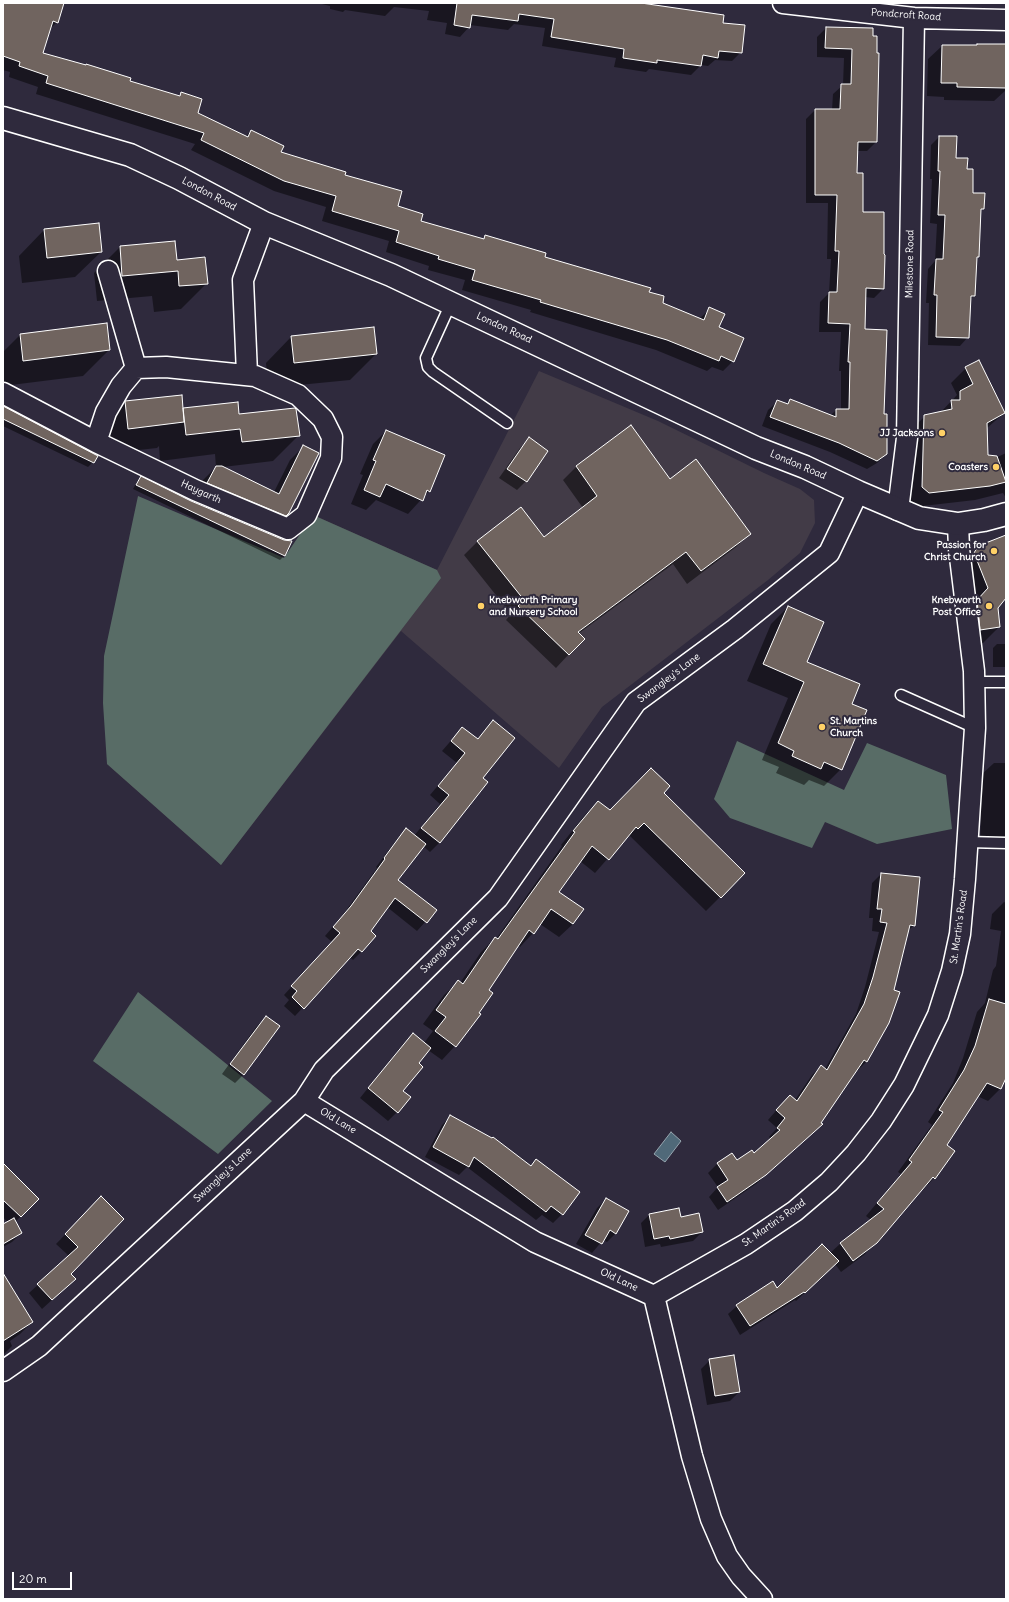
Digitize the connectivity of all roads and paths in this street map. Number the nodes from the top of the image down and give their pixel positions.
1 (783, 3) edge
2 (914, 18) junction
3 (1006, 20) edge
4 (3, 118) edge
5 (264, 223) junction
6 (108, 271) dead end
7 (451, 303) junction
8 (136, 368) junction
9 (247, 374) junction
10 (3, 393) edge
11 (507, 423) dead end
12 (96, 442) junction
13 (858, 492) junction
14 (898, 510) junction
15 (1006, 514) edge
16 (958, 524) junction
17 (974, 682) junction
18 (1006, 682) edge
19 (901, 696) dead end
20 (974, 728) junction
21 (968, 842) junction
22 (1006, 843) edge
23 (304, 1101) junction
24 (654, 1296) junction
25 (3, 1371) edge
26 (762, 1599) edge

1 - 2 street, Pondcroft Road
2 - 3 street, Pondcroft Road
2 - 14 street, Milestone Road
4 - 5 main road, London Road
5 - 7 main road, London Road
5 - 9 street
6 - 8 street
7 - 11 lane
7 - 13 main road, London Road
8 - 9 street, Haygarth
8 - 12 street
9 - 12 street, Haygarth
10 - 12 street
13 - 14 main road, London Road
13 - 23 street, Swangley's Lane
14 - 16 main road, London Road
15 - 16 main road, London Road
16 - 17 street, St. Martin's Road
17 - 18 lane
17 - 20 street, St. Martin's Road
19 - 20 lane
20 - 21 street, St. Martin's Road
21 - 22 lane
21 - 24 street, St. Martin's Road
23 - 24 street, Old Lane
23 - 25 street, Swangley's Lane
24 - 26 street

